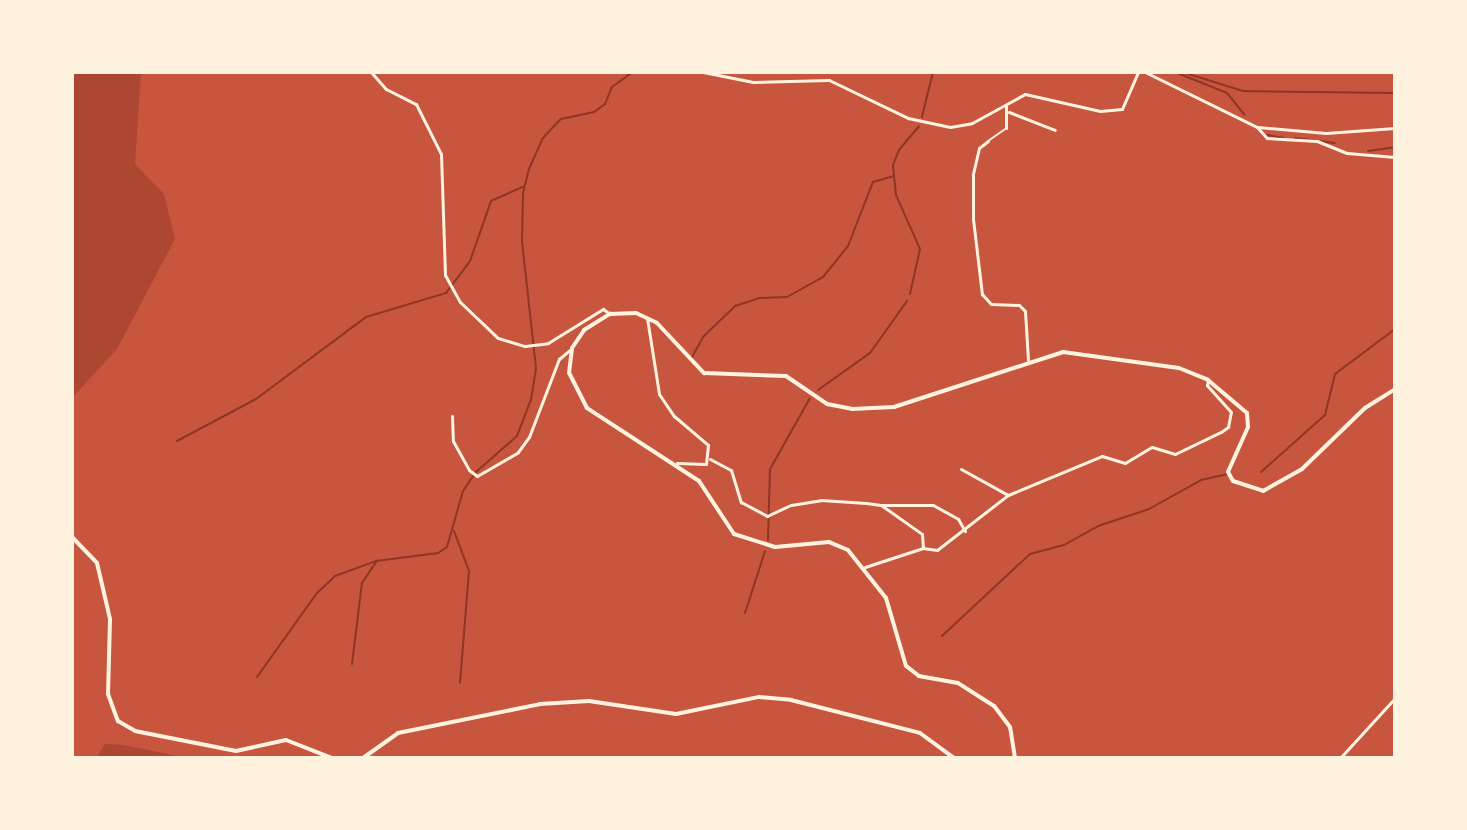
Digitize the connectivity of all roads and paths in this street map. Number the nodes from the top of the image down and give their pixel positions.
1 (371, 72) edge
2 (703, 72) edge
3 (1138, 72) edge
4 (1145, 72) edge
5 (1006, 105) junction
6 (1009, 112) junction
7 (1257, 127) junction
8 (1006, 128) joint
9 (1395, 128) edge
10 (1055, 130) dead end
11 (988, 141) joint
12 (1395, 157) edge
13 (610, 314) junction
14 (647, 317) junction
15 (572, 348) junction
16 (1028, 360) junction
17 (1208, 380) junction
18 (1395, 389) edge
19 (452, 416) dead end
20 (710, 459) junction
21 (677, 463) junction
22 (961, 469) dead end
23 (1008, 495) junction
24 (881, 505) junction
25 (965, 531) junction
26 (72, 537) edge
27 (923, 548) junction
28 (865, 567) junction
29 (1395, 698) edge
30 (332, 758) edge
31 (363, 758) edge
32 (954, 758) edge
33 (1015, 758) edge
34 (1340, 758) edge

1 - 13 street
2 - 5 street
3 - 5 street
4 - 7 street
5 - 6 street
6 - 8 street
6 - 10 street
7 - 9 street
7 - 12 street
8 - 11 street
11 - 16 street
13 - 14 main road
13 - 15 main road
14 - 16 main road
14 - 20 street
15 - 19 street
15 - 21 main road
16 - 17 main road
17 - 18 main road
17 - 23 street
20 - 21 street
20 - 24 street
21 - 28 main road
22 - 23 street
23 - 25 street
24 - 25 street
24 - 27 street
25 - 27 street
26 - 30 main road
27 - 28 street
28 - 33 main road
29 - 34 street
31 - 32 main road

